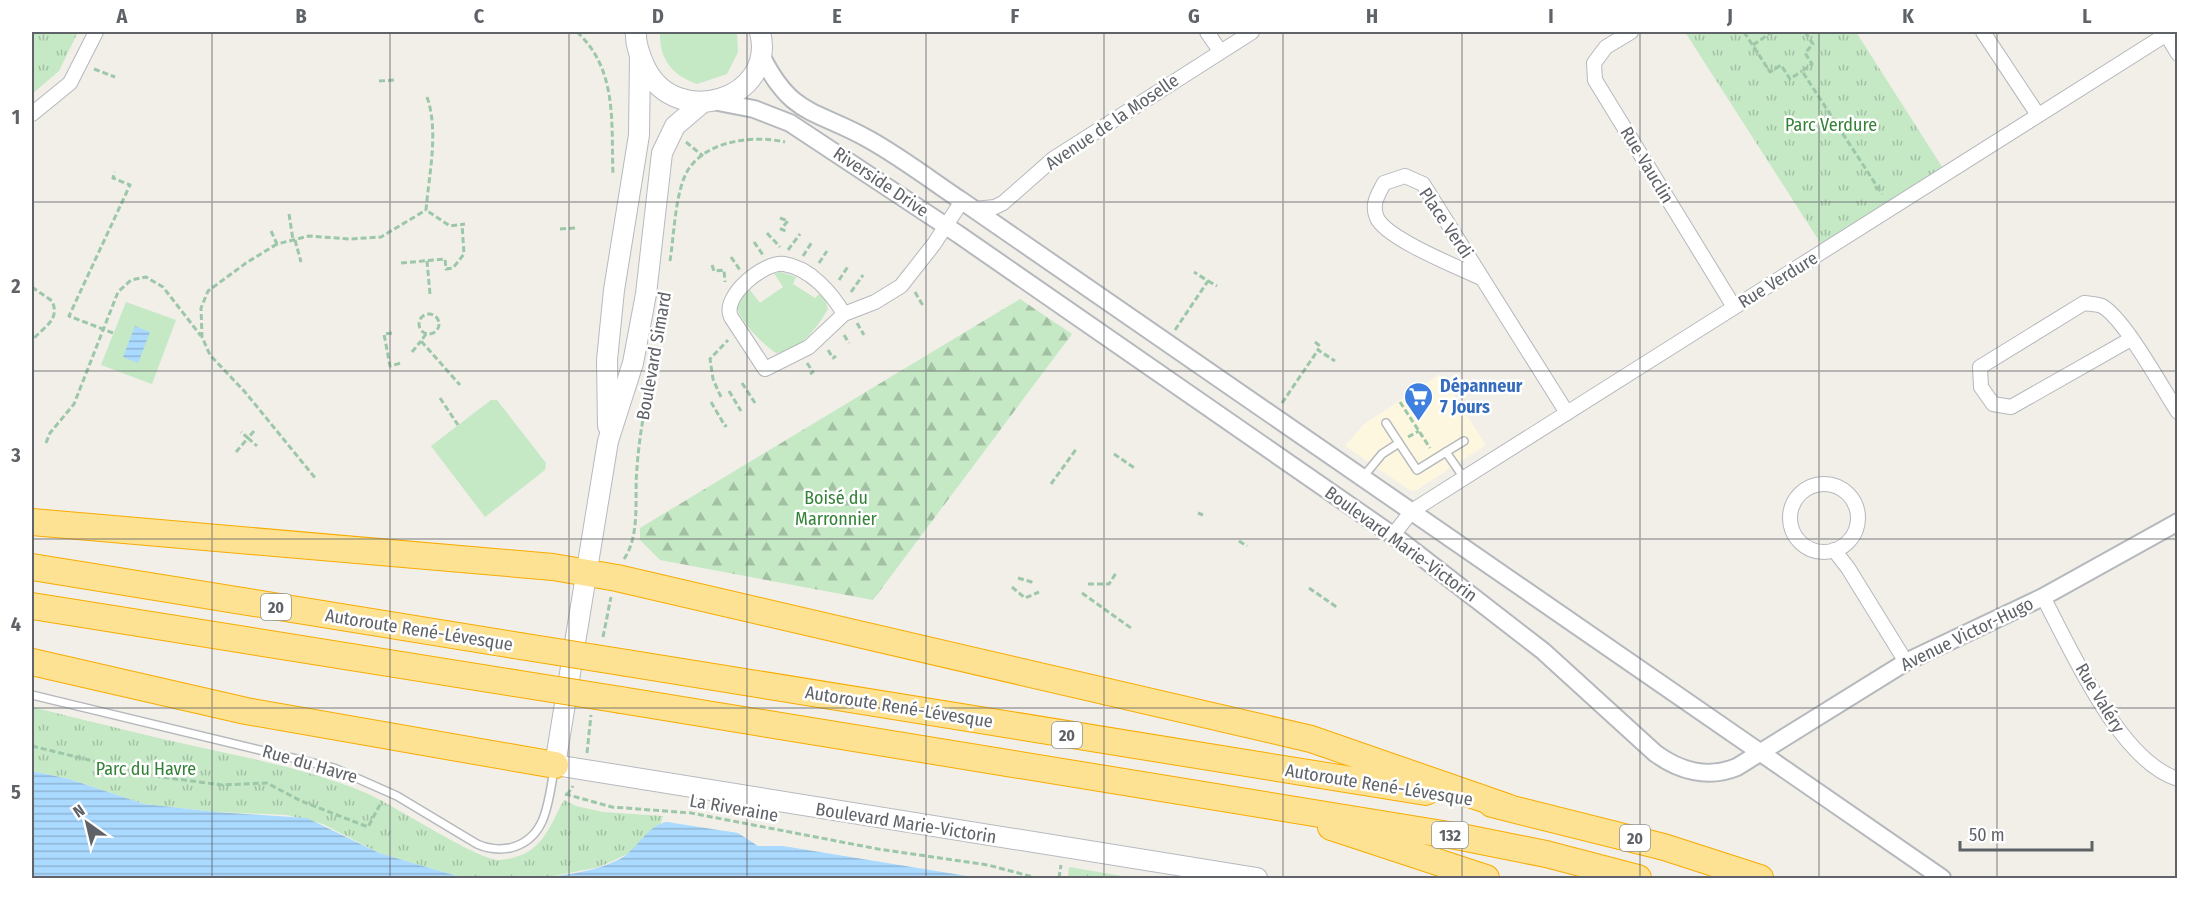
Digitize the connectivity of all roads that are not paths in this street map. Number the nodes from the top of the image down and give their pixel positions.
1 (96, 32) edge
2 (1207, 32) edge
3 (1252, 32) edge
4 (1631, 32) edge
5 (1983, 32) edge
6 (2168, 33) edge
7 (636, 39) edge
8 (761, 39) edge
9 (1220, 51) junction
10 (2178, 54) edge
11 (707, 102) junction
12 (32, 114) edge
13 (2038, 115) junction
14 (968, 205) junction
15 (946, 225) junction
16 (1065, 271) joint
17 (1481, 278) junction
18 (1038, 289) joint
19 (1734, 308) junction
20 (849, 317) junction
21 (2131, 339) junction
22 (2178, 412) edge
23 (1567, 413) junction
24 (1386, 423) dead end
25 (609, 441) junction
26 (1464, 441) dead end
27 (1399, 443) junction
28 (1446, 452) junction
29 (1363, 477) junction
30 (1464, 478) junction
31 (1412, 511) junction
32 (32, 522) edge
33 (2178, 522) edge
34 (1393, 535) junction
35 (1834, 550) junction
36 (32, 567) edge
37 (586, 573) junction
38 (2043, 597) junction
39 (32, 606) edge
40 (32, 662) edge
41 (1906, 662) junction
42 (32, 695) edge
43 (1760, 753) junction
44 (555, 765) junction
45 (2178, 779) edge
46 (1259, 804) junction
47 (1507, 807) junction
48 (1257, 879) edge
49 (1486, 879) edge
50 (1638, 879) edge
51 (1760, 879) edge
52 (1942, 879) edge

1 - 12 street
2 - 9 street
3 - 9 street, Avenue de la Moselle
4 - 19 street, Rue Vauclin
5 - 13 street
6 - 10 street
6 - 13 street, Rue Verdure
7 - 11 main road
7 - 25 main road, Boulevard Simard
8 - 11 main road, Boulevard Simard
8 - 14 street, Riverside Drive
9 - 14 street, Avenue de la Moselle
11 - 15 street, Riverside Drive
11 - 25 main road, Boulevard Simard
13 - 19 street, Rue Verdure
14 - 15 street
14 - 16 street, Riverside Drive
15 - 18 street, Riverside Drive
15 - 20 street
16 - 29 street, Boulevard Marie-Victorin
17 - 17 street, Place Verdi
17 - 23 street, Place Verdi
18 - 34 street, Boulevard Marie-Victorin
19 - 23 street, Rue Verdure
20 - 20 street
21 - 21 street
21 - 22 street
23 - 30 street, Rue Verdure
24 - 27 lane
25 - 37 main road, Boulevard Simard
26 - 28 lane
27 - 28 lane
27 - 29 lane
28 - 30 lane
29 - 31 street, Boulevard Marie-Victorin
30 - 31 street, Rue Verdure
31 - 34 street, Rue Verdure
31 - 43 street, Boulevard Marie-Victorin
32 - 37 highway
33 - 38 street, Avenue Victor-Hugo
34 - 43 street, Boulevard Marie-Victorin
35 - 35 street
35 - 41 street
36 - 47 highway, Autoroute René-Lévesque / 20, bridge
37 - 44 main road, Boulevard Simard
37 - 47 highway
38 - 41 street, Avenue Victor-Hugo
38 - 45 street, Rue Valéry
39 - 46 highway, Autoroute René-Lévesque / 20, bridge
40 - 44 highway
41 - 43 street, Avenue Victor-Hugo
42 - 44 lane, Rue du Havre
43 - 52 street, Boulevard Marie-Victorin
44 - 48 main road, Boulevard Marie-Victorin
46 - 49 highway
46 - 50 highway, Autoroute René-Lévesque / 132
47 - 51 highway, Autoroute René-Lévesque / 20

